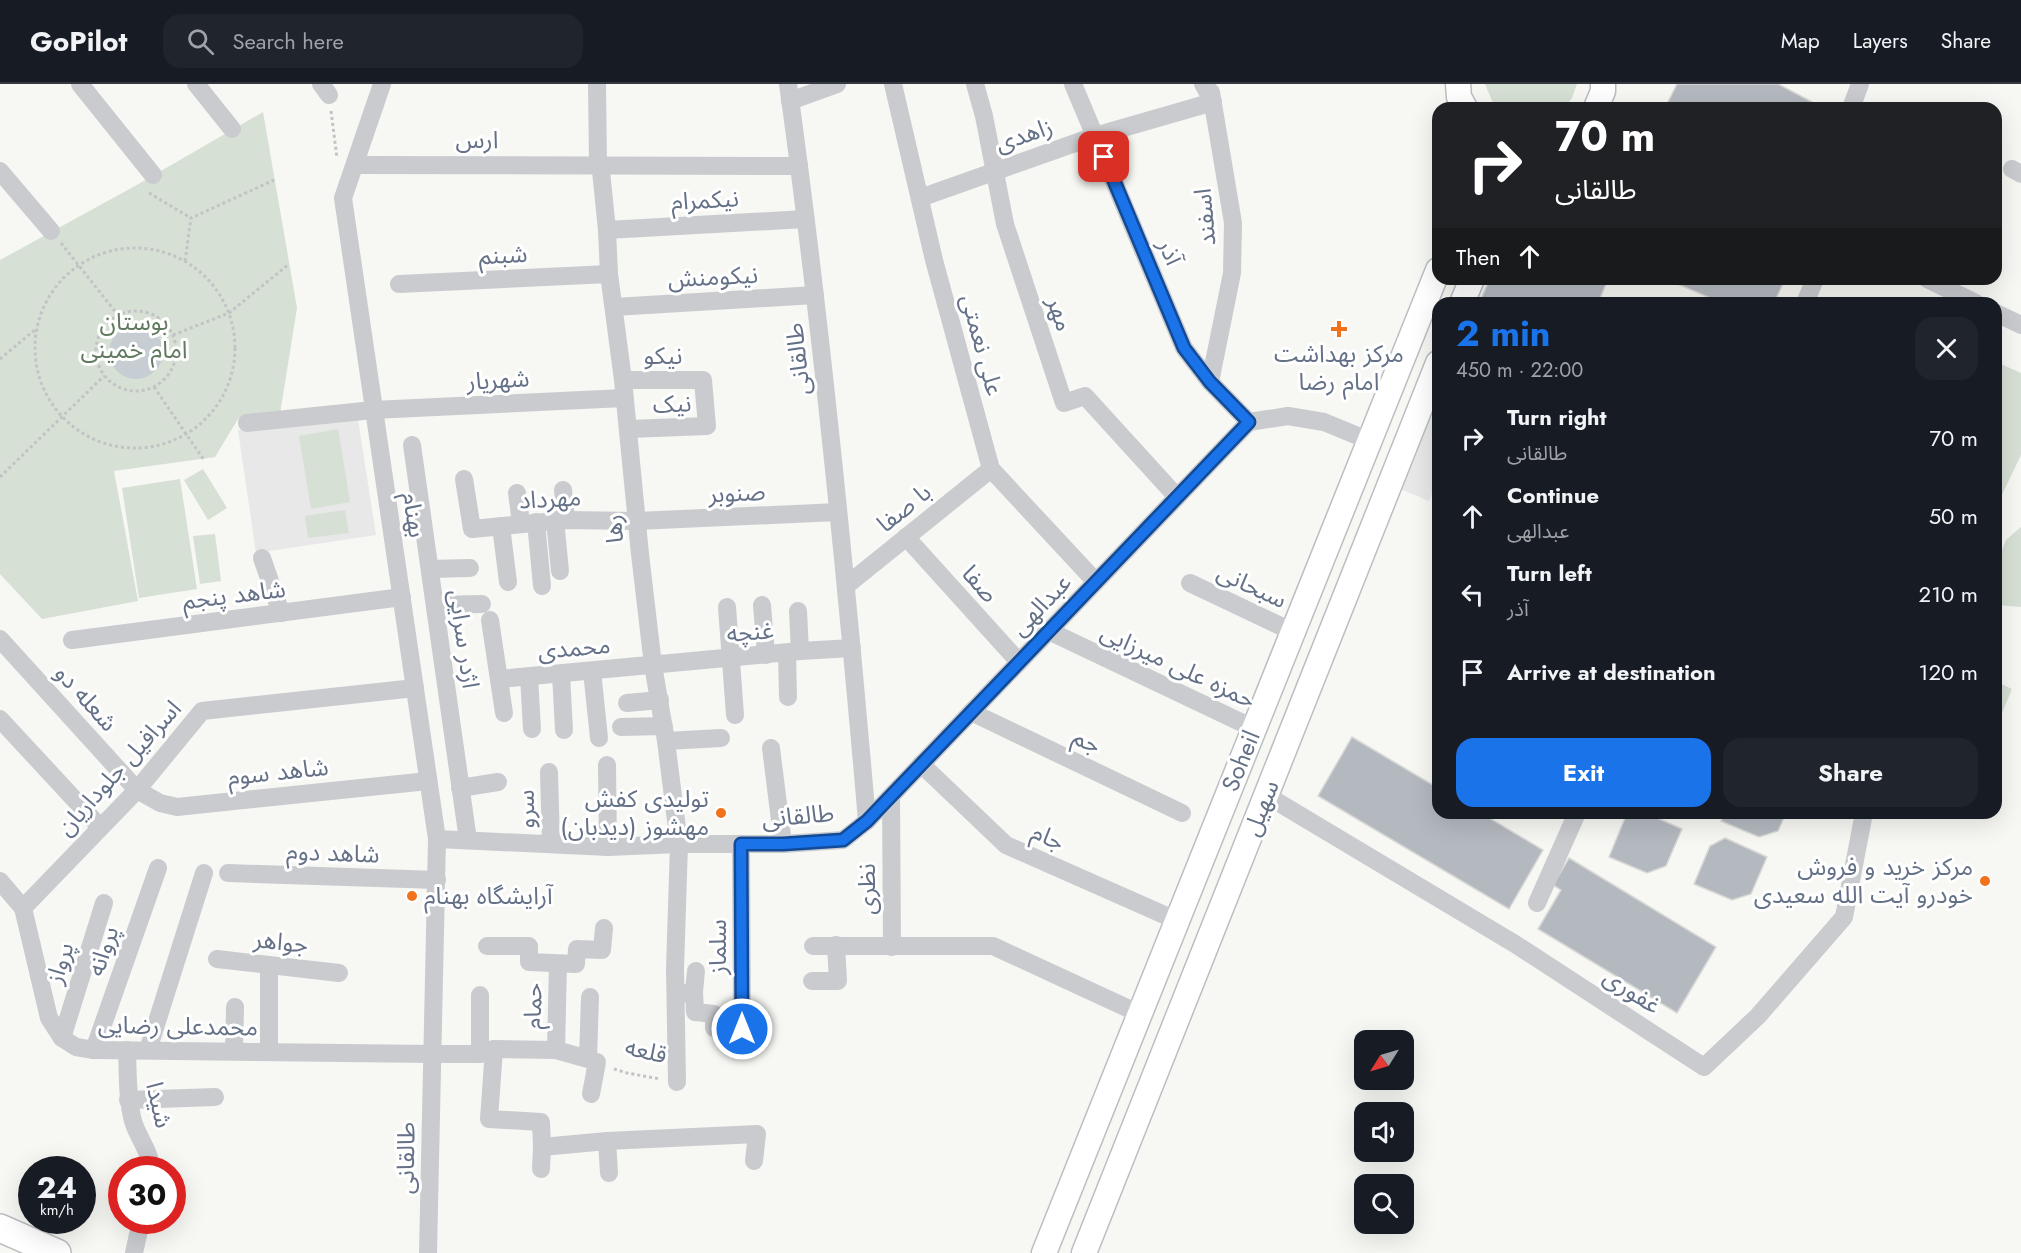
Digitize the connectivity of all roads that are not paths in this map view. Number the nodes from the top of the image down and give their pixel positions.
1 (80, 84) edge
2 (196, 84) edge
3 (382, 84) edge
4 (597, 84) edge
5 (837, 84) edge
6 (893, 84) edge
7 (975, 84) edge
8 (1073, 84) edge
9 (1203, 84) edge
10 (1458, 84) edge
11 (1603, 84) edge
12 (1860, 84) edge
13 (789, 92) edge
14 (1212, 93) edge
15 (1462, 102) edge
16 (1598, 102) edge
17 (1853, 102) edge
18 (232, 129) dead end
19 (1095, 136) junction
20 (347, 163) junction
21 (598, 164) junction
22 (799, 166) junction
23 (995, 170) junction
24 (0, 171) edge
25 (149, 183) road end
26 (920, 198) junction
27 (805, 219) junction
28 (607, 230) junction
29 (51, 231) road end
30 (609, 274) junction
31 (399, 284) dead end
32 (1432, 285) edge
33 (1939, 285) edge
34 (815, 295) junction
35 (1964, 297) edge
36 (614, 307) junction
37 (2002, 316) edge
38 (2021, 325) edge
39 (703, 380) joint
40 (1210, 382) junction
41 (1432, 385) edge
42 (624, 389) junction
43 (373, 410) junction
44 (1249, 422) junction
45 (246, 423) dead end
46 (629, 429) junction
47 (1370, 441) junction
48 (412, 445) dead end
49 (991, 469) junction
50 (464, 479) dead end
51 (563, 490) dead end
52 (517, 493) dead end
53 (1177, 497) junction
54 (838, 512) junction
55 (560, 520) junction
56 (637, 521) junction
57 (528, 522) junction
58 (501, 526) junction
59 (906, 537) junction
60 (262, 558) dead end
61 (470, 568) dead end
62 (430, 569) junction
63 (560, 571) dead end
64 (508, 582) dead end
65 (1096, 582) junction
66 (1190, 584) dead end
67 (847, 585) junction
68 (542, 586) dead end
69 (402, 597) junction
70 (435, 605) junction
71 (762, 605) dead end
72 (726, 607) dead end
73 (798, 611) dead end
74 (281, 613) junction
75 (1048, 632) junction
76 (1293, 632) junction
77 (0, 639) edge
78 (72, 640) dead end
79 (852, 648) junction
80 (793, 652) junction
81 (766, 655) junction
82 (730, 658) junction
83 (1019, 662) junction
84 (653, 665) junction
85 (592, 671) junction
86 (561, 674) junction
87 (529, 677) junction
88 (499, 680) junction
89 (415, 688) junction
90 (788, 697) dead end
91 (660, 700) junction
92 (627, 703) dead end
93 (971, 712) junction
94 (504, 713) dead end
95 (735, 715) dead end
96 (0, 719) edge
97 (621, 727) dead end
98 (532, 729) dead end
99 (1255, 729) junction
100 (564, 730) dead end
101 (665, 734) junction
102 (599, 738) dead end
103 (721, 738) dead end
104 (771, 748) dead end
105 (607, 765) dead end
106 (921, 765) junction
107 (549, 772) dead end
108 (428, 781) junction
109 (498, 782) dead end
110 (460, 788) junction
111 (137, 790) junction
112 (891, 795) junction
113 (1266, 795) junction
114 (1182, 813) dead end
115 (1574, 819) edge
116 (1863, 819) edge
117 (867, 821) junction
118 (100, 827) junction
119 (437, 839) junction
120 (468, 840) junction
121 (551, 844) junction
122 (679, 844) junction
123 (741, 844) junction
124 (783, 844) junction
125 (608, 847) junction
126 (158, 868) dead end
127 (204, 873) dead end
128 (228, 873) dead end
129 (437, 880) junction
130 (0, 881) edge
131 (104, 903) dead end
132 (1537, 903) dead end
133 (23, 908) junction
134 (1178, 921) junction
135 (604, 928) dead end
136 (836, 945) junction
137 (487, 946) dead end
138 (813, 946) dead end
139 (892, 947) junction
140 (217, 959) dead end
141 (558, 964) junction
142 (269, 965) junction
143 (675, 969) joint
144 (696, 971) dead end
145 (339, 973) dead end
146 (812, 981) dead end
147 (694, 992) junction
148 (676, 994) junction
149 (480, 995) dead end
150 (590, 997) dead end
151 (236, 1007) dead end
152 (1140, 1014) junction
153 (714, 1028) dead end
154 (762, 1030) dead end
155 (62, 1038) junction
156 (94, 1050) junction
157 (127, 1050) junction
158 (148, 1050) junction
159 (234, 1050) junction
160 (556, 1050) junction
161 (269, 1051) junction
162 (487, 1051) junction
163 (433, 1054) junction
164 (592, 1061) junction
165 (677, 1082) road end
166 (591, 1094) dead end
167 (215, 1097) dead end
168 (128, 1100) junction
169 (607, 1141) junction
170 (542, 1147) junction
171 (149, 1156) edge
172 (754, 1161) dead end
173 (541, 1168) dead end
174 (609, 1173) dead end
175 (0, 1228) edge
176 (138, 1234) edge
177 (57, 1253) edge
178 (134, 1253) edge
179 (428, 1253) edge
180 (1044, 1253) edge
181 (1084, 1253) edge

1 - 25 street
2 - 18 street
3 - 20 street
4 - 21 street, رها
5 - 13 street
6 - 26 street, علی نعمتی
7 - 23 street, مهر
8 - 19 street, آذر
9 - 14 street, اسفند
10 - 15 main road
11 - 16 main road
12 - 17 street
13 - 22 street, طالقانی
14 - 19 street, زاهدی
14 - 40 street, اسفند
19 - 23 street, زاهدی
19 - 40 street, آذر
20 - 21 street, ارس
20 - 43 street, بهنام
21 - 22 street, ارس
21 - 28 street, رها
22 - 27 street, طالقانی
23 - 26 street, زاهدی
23 - 53 street, مهر
24 - 29 street
26 - 49 street, علی نعمتی
27 - 28 street, نیکمرام
27 - 34 street, طالقانی
28 - 30 street, رها
30 - 31 street, شبنم
30 - 36 street, رها
32 - 47 main road, Soheil
33 - 35 street
34 - 36 street, نیکومنش
34 - 54 street, طالقانی
36 - 42 street, رها
37 - 38 street
39 - 42 street, نیکو
39 - 46 street, نیک
40 - 44 street, آذر
41 - 113 main road, سهیل
42 - 43 street, شهریار
42 - 46 street, رها
43 - 45 street, شهریار
43 - 69 street, بهنام
44 - 47 street
44 - 53 street, عبدالهی
46 - 56 street, رها
47 - 76 main road, Soheil
48 - 62 street, اژدر سرایی
49 - 59 street, با صفا
49 - 65 street, علی نعمتی
50 - 58 street, مهرداد
51 - 55 street
52 - 57 street
53 - 65 street, عبدالهی
54 - 56 street, صنوبر
54 - 67 street, طالقانی
55 - 56 street, مهرداد
55 - 57 street, مهرداد
55 - 63 street
56 - 84 street, رها
57 - 58 street, مهرداد
57 - 68 street
58 - 64 street
59 - 67 street, با صفا
59 - 83 street, صفا
60 - 74 street
61 - 62 street
62 - 70 street, اژدر سرایی
65 - 75 street, عبدالهی
66 - 76 street, سبحانی
67 - 79 street, طالقانی
69 - 74 street, شاهد پنجم
69 - 89 street, بهنام
70 - 88 street
70 - 110 street, اژدر سرایی
71 - 81 street
72 - 82 street
73 - 80 street
74 - 78 street, شاهد پنجم
75 - 83 street, عبدالهی
75 - 99 street, حمزه علی میرزایی
76 - 99 main road, Soheil
77 - 111 street, شعله دو
79 - 80 street, غنچه
79 - 117 street, طالقانی
80 - 81 street, غنچه
80 - 90 street
81 - 82 street, غنچه
82 - 84 street, غنچه
82 - 95 street
83 - 93 street, عبدالهی
84 - 85 street, محمدی
84 - 91 street, رها
85 - 86 street, محمدی
85 - 102 street
86 - 87 street, محمدی
86 - 100 street
87 - 88 street, محمدی
87 - 98 street
88 - 94 street
89 - 108 street, بهنام
89 - 111 street, اسرافیل جلوداریان
91 - 92 street
91 - 101 street, رها
93 - 106 street, عبدالهی
93 - 114 street, جم
96 - 118 street
97 - 101 street
99 - 134 main road, Soheil
101 - 103 street
101 - 122 street, رها
104 - 124 street
105 - 125 street
106 - 112 street, عبدالهی
106 - 134 street, جام
107 - 121 street, سرو
108 - 111 street, شاهد سوم
108 - 119 street, بهنام
109 - 110 street
110 - 120 street, اژدر سرایی
111 - 118 street, اسرافیل جلوداریان
112 - 117 street, عبدالهی
112 - 139 street, نظری
113 - 116 street, غفوری
113 - 181 main road, سهیل
115 - 132 street
117 - 124 street, طالقانی
118 - 133 street, اسرافیل جلوداریان
119 - 120 street, طالقانی
119 - 129 street, طالقانی
120 - 121 street, طالقانی
121 - 125 street, طالقانی
122 - 123 street, طالقانی
122 - 125 street, طالقانی
122 - 143 street, رها
123 - 124 street, طالقانی
123 - 154 street, سلماز
126 - 156 street, پروانه
127 - 158 street
128 - 129 street, شاهد دوم
129 - 163 street, طالقانی
130 - 133 street
131 - 155 street, پرواز
133 - 155 street
134 - 152 main road, Soheil
135 - 141 street
136 - 138 street
136 - 139 street
136 - 146 street
137 - 141 street
139 - 152 street
140 - 142 street, جواهر
141 - 160 street, حمام
142 - 145 street, جواهر
142 - 161 street
143 - 148 street, قلعه
144 - 147 street
147 - 148 street
147 - 153 street
148 - 165 street, قلعه
149 - 162 street
150 - 164 street
151 - 159 street
152 - 180 main road, Soheil
155 - 156 street, محمدعلی رضایی
156 - 157 street, محمدعلی رضایی
157 - 158 street, محمدعلی رضایی
157 - 168 street, شیدا
158 - 159 street, محمدعلی رضایی
159 - 161 street, محمدعلی رضایی
160 - 162 street, قلعه
160 - 164 street, قلعه
161 - 163 street, محمدعلی رضایی
162 - 163 street, محمدعلی رضایی
162 - 170 street
163 - 179 street, طالقانی
164 - 166 street
167 - 168 street
168 - 171 street, شیدا
169 - 170 street
169 - 172 street
169 - 174 street
170 - 173 street
175 - 177 highway
176 - 178 street

